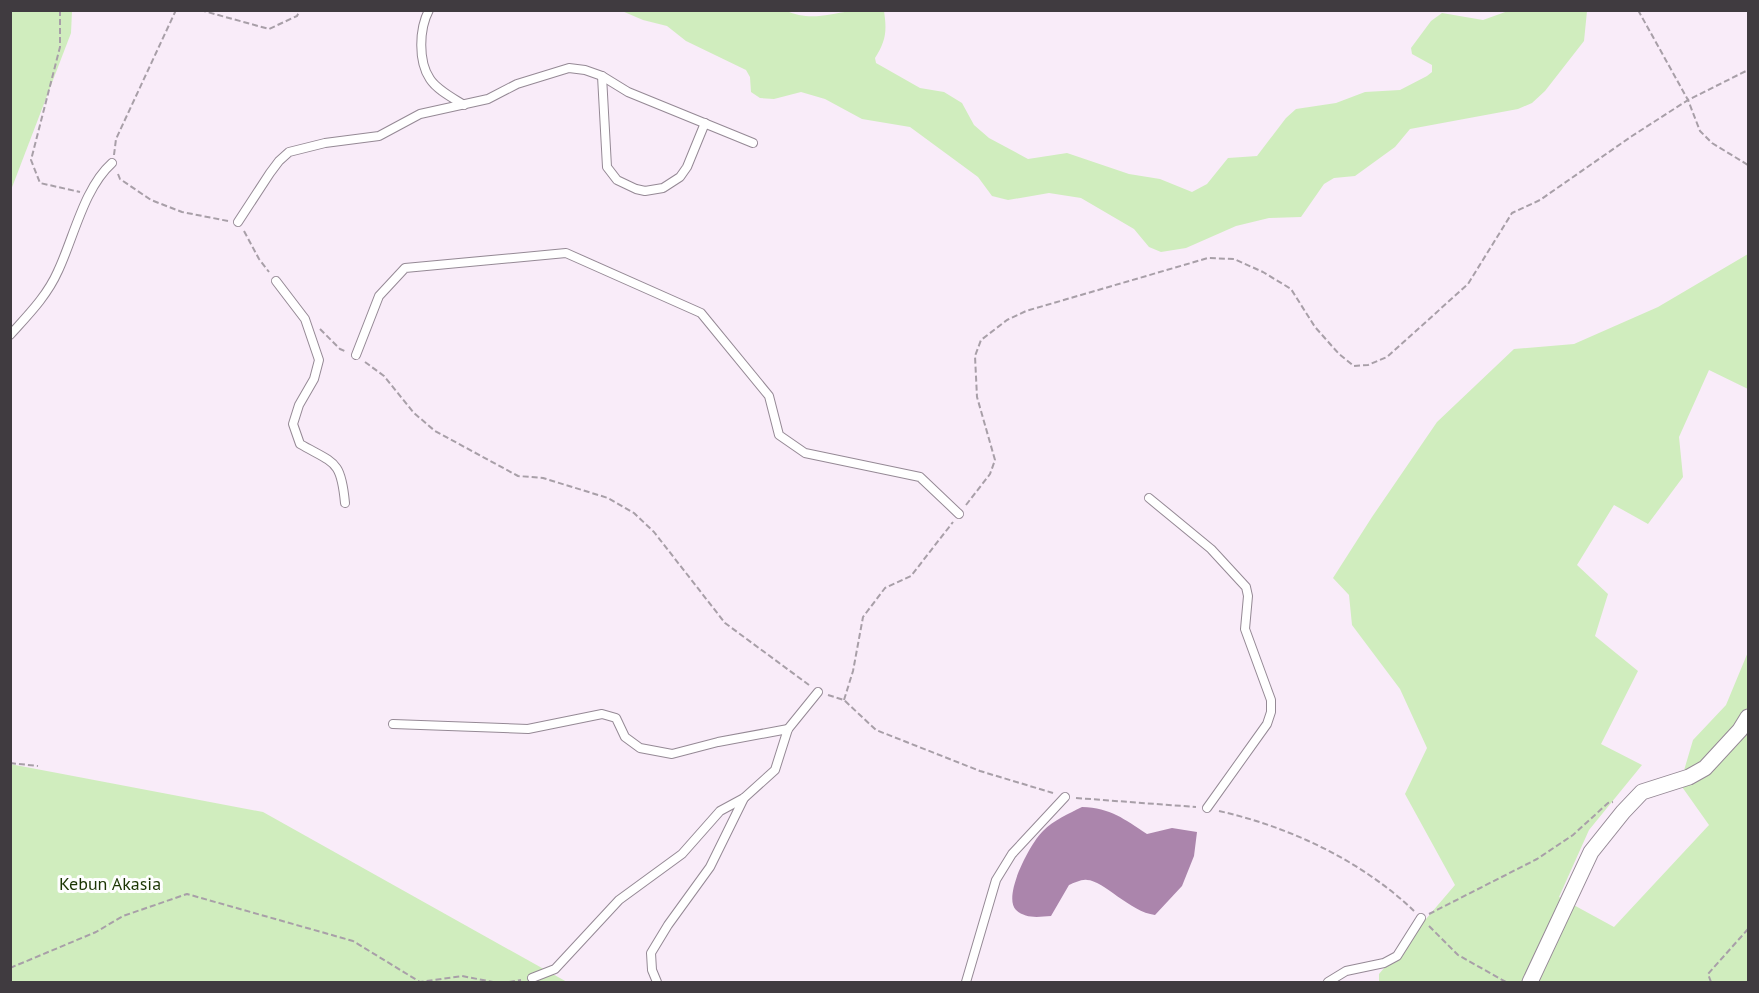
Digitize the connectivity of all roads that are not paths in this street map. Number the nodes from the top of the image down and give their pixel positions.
1 (429, 10) edge
2 (602, 76) junction
3 (464, 105) junction
4 (705, 123) junction
5 (753, 143) dead end
6 (112, 163) road end
7 (238, 222) road end
8 (276, 281) road end
9 (10, 335) edge
10 (356, 355) road end
11 (1149, 498) dead end
12 (345, 503) dead end
13 (959, 514) road end
14 (818, 692) road end
15 (1749, 717) edge
16 (393, 724) dead end
17 (788, 729) junction
18 (1065, 797) road end
19 (744, 798) junction
20 (1207, 808) road end
21 (1421, 918) road end
22 (532, 978) dead end
23 (657, 982) edge
24 (966, 982) edge
25 (1328, 982) edge
26 (1530, 982) edge

1 - 3 lane
2 - 3 lane
2 - 4 lane
2 - 4 lane
3 - 7 lane
4 - 5 lane
6 - 9 lane
8 - 12 lane
10 - 13 lane
11 - 20 lane
14 - 17 lane
15 - 26 street
16 - 17 lane
17 - 19 lane
18 - 24 lane
19 - 22 lane
19 - 23 lane
21 - 25 lane

